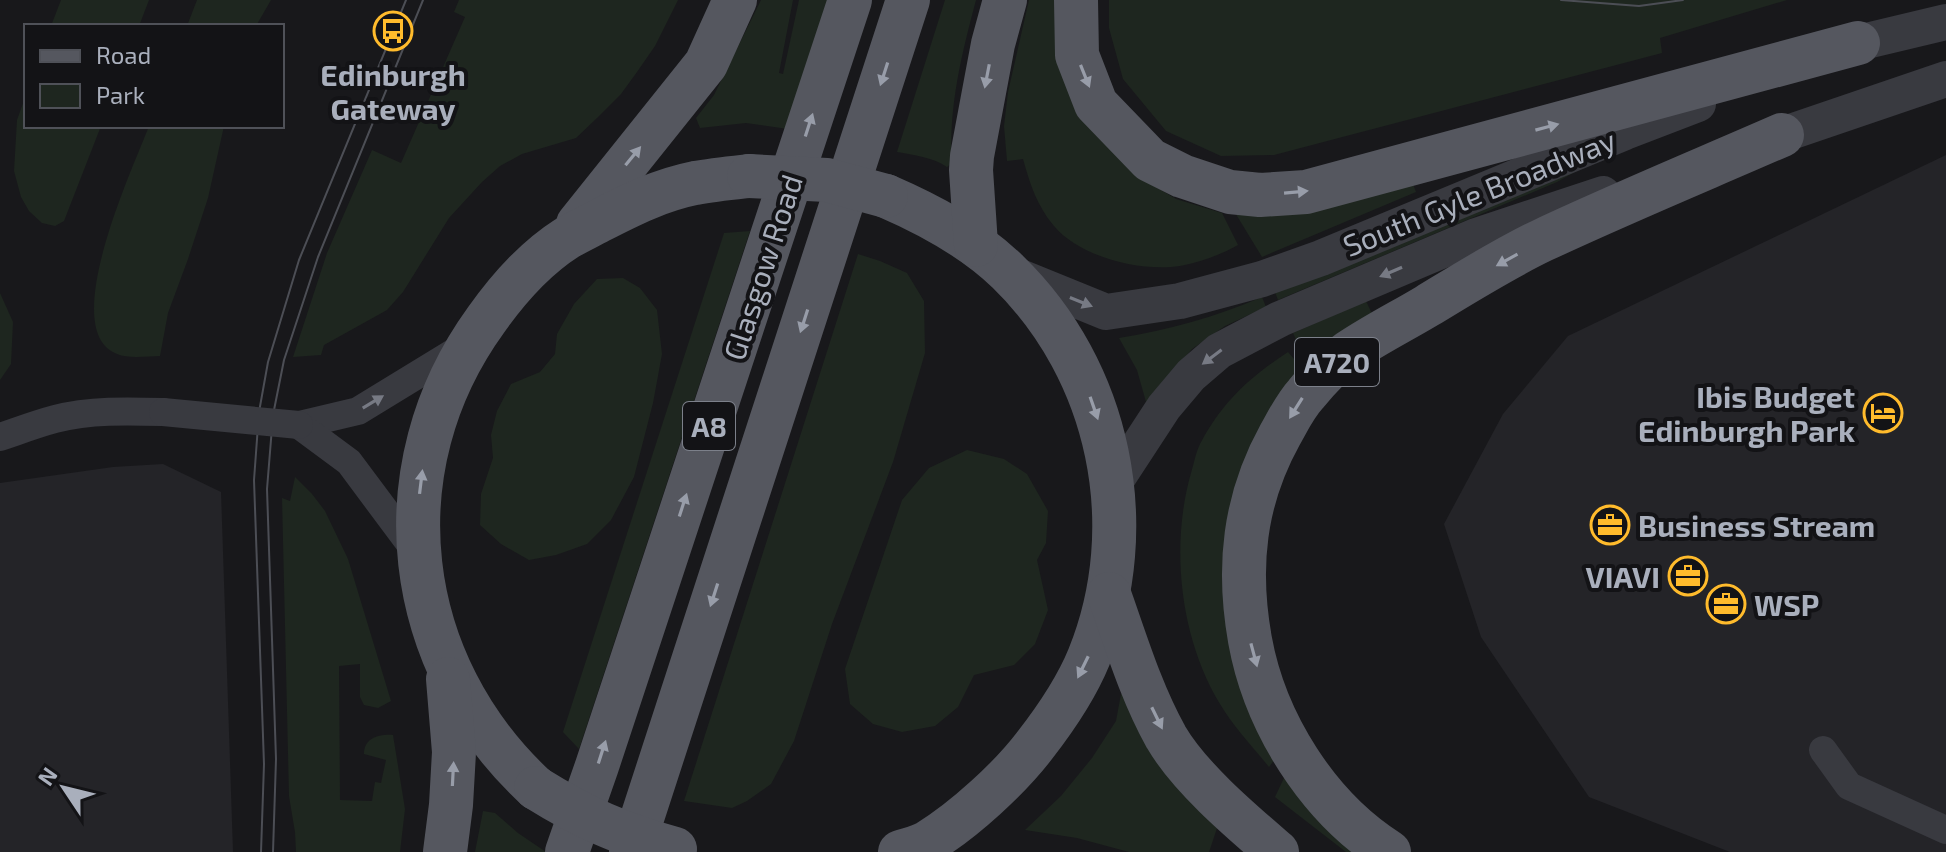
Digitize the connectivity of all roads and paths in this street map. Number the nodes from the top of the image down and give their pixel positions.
1 (735, 0) edge
2 (850, 0) edge
3 (908, 0) edge
4 (1005, 0) edge
5 (1076, 0) edge
6 (1946, 22) edge
7 (1858, 43) junction
8 (1946, 79) edge
9 (1782, 135) junction
10 (566, 239) junction
11 (976, 245) junction
12 (1009, 273) junction
13 (468, 345) junction
14 (299, 425) junction
15 (0, 437) edge
16 (1113, 485) junction
17 (419, 556) junction
18 (1109, 594) junction
19 (448, 668) junction
20 (1823, 750) dead end
21 (1946, 830) edge
22 (921, 850) edge
23 (682, 851) edge
24 (445, 852) edge
25 (567, 852) edge
26 (631, 852) edge
27 (1277, 852) edge
28 (1389, 852) edge

10 -> 1 main road
25 -> 2 main road, Glasgow Road / A8
3 -> 26 main road, Glasgow Road / A8
4 -> 11 main road
5 -> 7 main road
6 - 7 street, South Gyle Broadway
12 -> 7 street, South Gyle Broadway
8 - 9 street, South Gyle Broadway
9 -> 16 street, South Gyle Broadway
9 -> 28 main road, A720
10 - 11 main road, bridge
10 - 13 main road
11 - 12 main road
12 -> 16 main road
14 -> 13 street
17 -> 13 main road
14 - 15 street, bridge
14 - 17 street
16 - 18 main road
17 - 19 main road
18 -> 22 main road
18 -> 27 main road
19 - 23 main road, bridge
24 -> 19 main road
20 - 21 street

